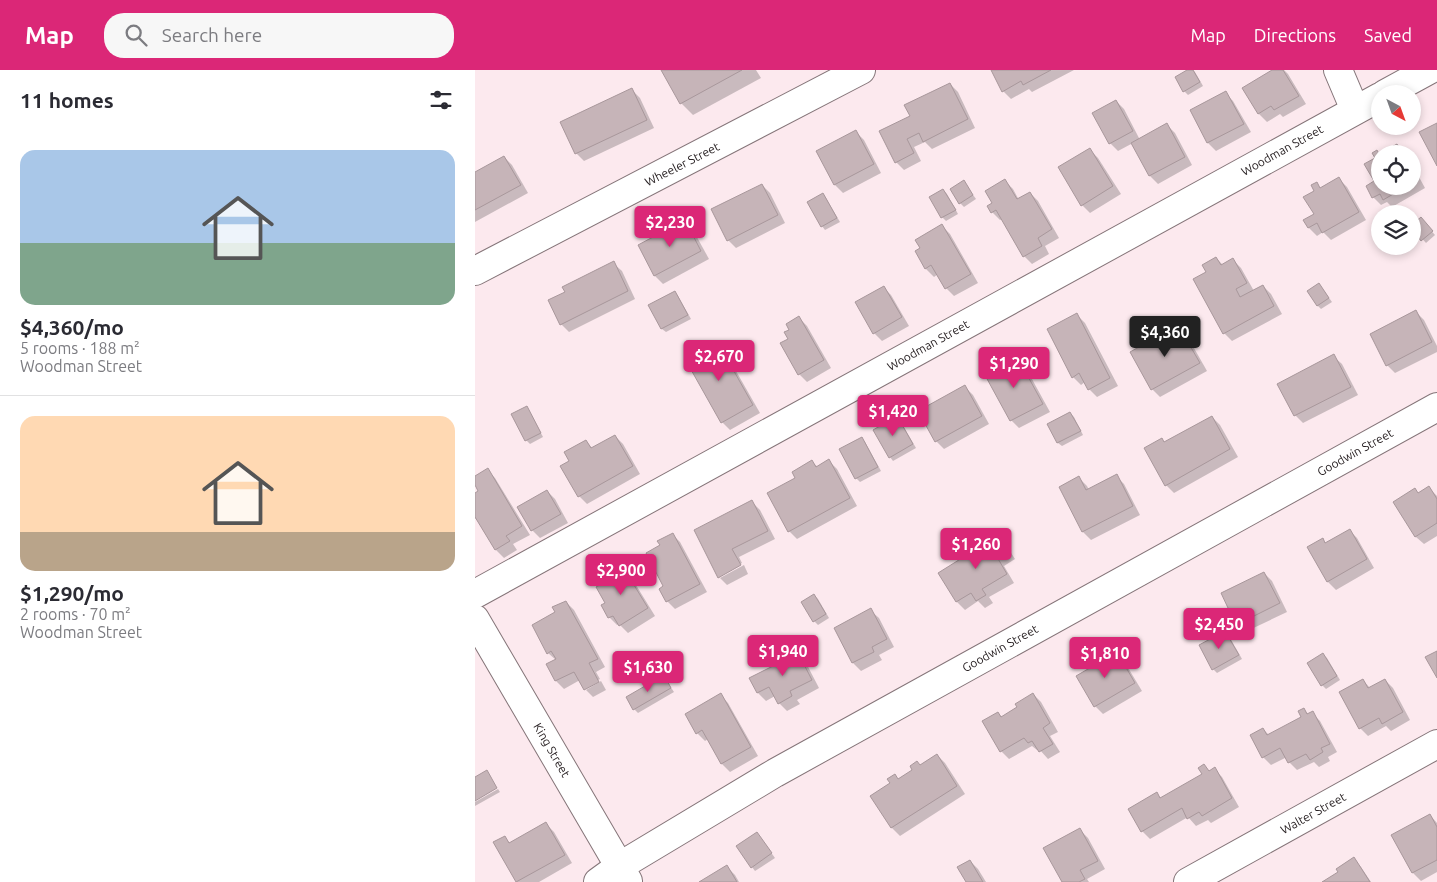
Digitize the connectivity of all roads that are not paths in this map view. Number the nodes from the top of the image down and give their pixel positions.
1 (861, 70) edge
2 (1338, 70) edge
3 (1429, 70) edge
4 (1402, 85) edge
5 (1371, 102) edge
6 (1355, 110) junction
7 (475, 271) edge
8 (1437, 407) edge
9 (475, 594) edge
10 (475, 619) edge
11 (1437, 744) edge
12 (615, 877) edge
13 (1189, 882) edge

1 - 7 street, Wheeler Street
2 - 6 street
3 - 4 street
5 - 6 street, Woodman Street
6 - 9 street, Woodman Street
8 - 12 street, Goodwin Street
10 - 12 street, King Street
11 - 13 street, Walter Street

